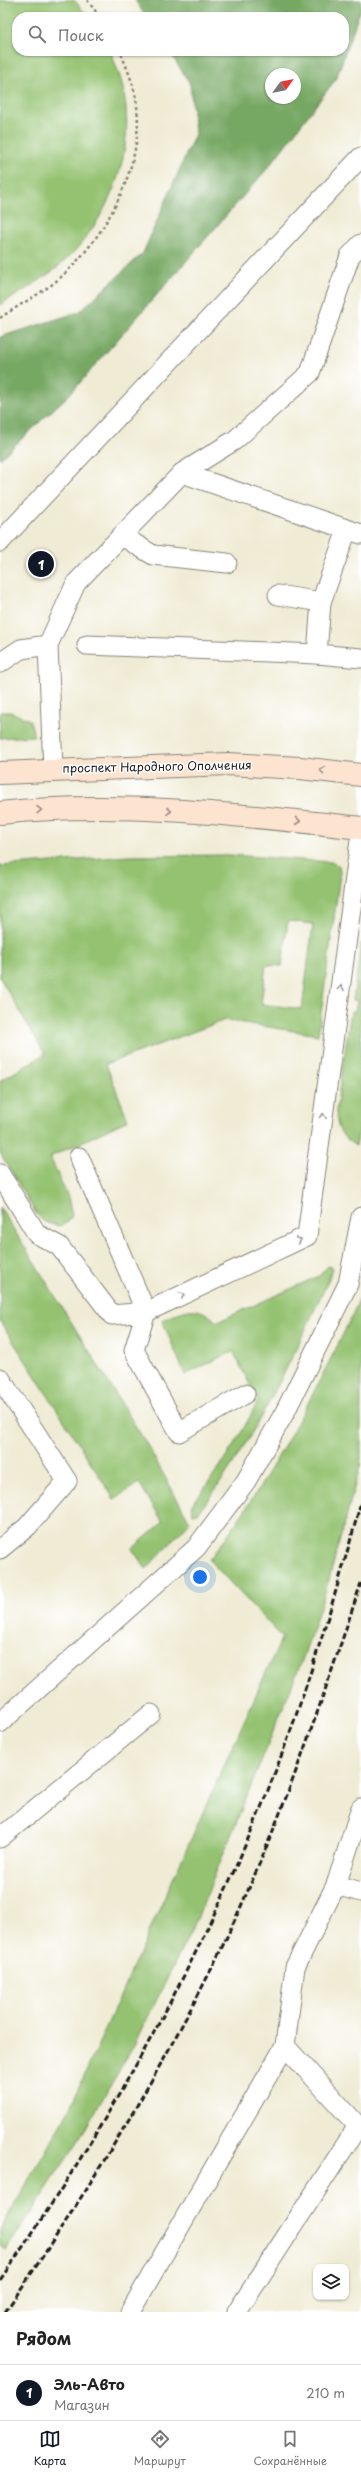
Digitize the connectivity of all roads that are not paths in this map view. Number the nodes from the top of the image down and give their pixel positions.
1 (361, 157) edge
2 (361, 244) edge
3 (182, 473) junction
4 (354, 532) edge
5 (122, 536) junction
6 (0, 542) edge
7 (227, 563) dead end
8 (278, 595) dead end
9 (321, 602) junction
10 (48, 645) junction
11 (88, 645) dead end
12 (317, 654) junction
13 (361, 658) edge
14 (0, 663) edge
15 (53, 769) junction
16 (0, 773) edge
17 (361, 776) edge
18 (0, 813) edge
19 (361, 828) edge
20 (361, 833) edge
21 (79, 1157) dead end
22 (0, 1174) edge
23 (361, 1216) edge
24 (146, 1312) junction
25 (0, 1378) edge
26 (245, 1394) dead end
27 (0, 1549) edge
28 (151, 1714) dead end
29 (0, 1723) edge
30 (361, 1808) edge
31 (0, 1838) edge
32 (336, 1885) junction
33 (361, 1892) edge
34 (286, 2046) junction
35 (359, 2130) edge
36 (130, 2312) edge
37 (237, 2312) edge

1 - 6 lane
2 - 3 lane
3 - 4 lane
3 - 5 lane
4 - 9 lane
5 - 7 lane
5 - 10 lane
8 - 9 lane
9 - 12 lane
10 - 14 lane
10 - 15 lane
11 - 12 lane
12 - 13 lane
15 - 16 main road, проспект Народного Ополчения
17 -> 15 main road, проспект Народного Ополчения
18 -> 19 main road
24 -> 20 lane
21 - 24 lane
22 - 24 lane
23 - 29 lane
24 - 26 lane
25 - 27 lane
28 - 31 lane
30 - 32 lane
32 - 33 lane
32 - 34 lane
34 - 35 lane
34 - 36 lane
35 - 37 lane

